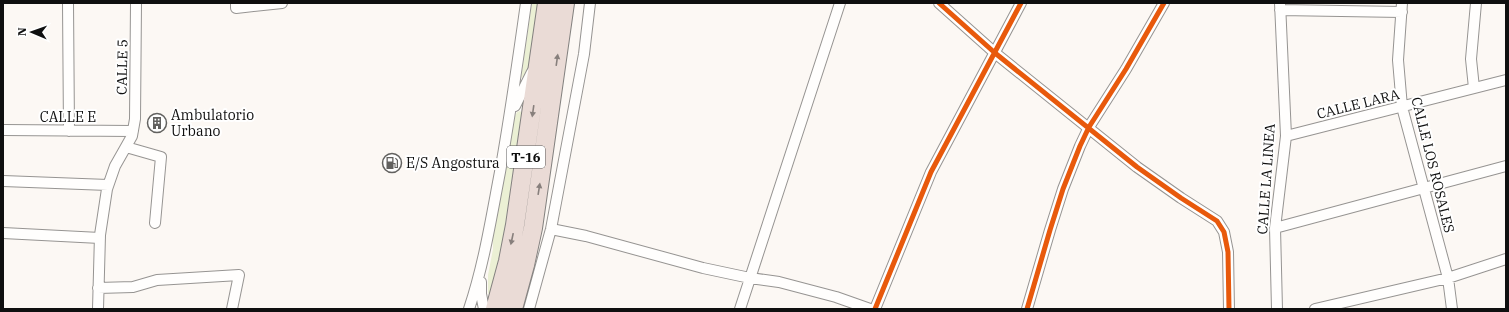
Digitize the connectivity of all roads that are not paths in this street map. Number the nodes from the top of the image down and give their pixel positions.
1 (68, 3) edge
2 (136, 3) edge
3 (282, 3) edge
4 (526, 3) edge
5 (548, 3) edge
6 (565, 3) edge
7 (590, 3) edge
8 (840, 3) edge
9 (939, 3) edge
10 (1021, 3) edge
11 (1164, 3) edge
12 (1476, 3) edge
13 (236, 5) edge
14 (1280, 6) edge
15 (1333, 7) edge
16 (1402, 8) edge
17 (541, 50) junction
18 (995, 53) junction
19 (1506, 80) edge
20 (1474, 88) junction
21 (1402, 107) junction
22 (508, 123) junction
23 (1089, 127) junction
24 (3, 130) edge
25 (69, 130) junction
26 (133, 131) junction
27 (1286, 136) junction
28 (126, 147) junction
29 (1506, 166) edge
30 (3, 181) edge
31 (108, 185) junction
32 (1423, 188) junction
33 (155, 223) dead end
34 (1276, 228) junction
35 (551, 230) junction
36 (3, 233) edge
37 (100, 238) junction
38 (1506, 259) edge
39 (482, 266) junction
40 (750, 278) junction
41 (1448, 278) junction
42 (98, 288) junction
43 (98, 309) edge
44 (232, 309) edge
45 (469, 309) edge
46 (484, 309) edge
47 (495, 309) edge
48 (513, 309) edge
49 (529, 309) edge
50 (740, 309) edge
51 (870, 309) edge
52 (875, 309) edge
53 (1027, 309) edge
54 (1230, 309) edge
55 (1277, 309) edge
56 (1315, 309) edge
57 (1452, 309) edge

1 - 25 street
2 - 26 street, CALLE 5
3 - 13 street
4 - 22 street
5 - 17 highway, T-16
48 -> 6 highway, T-16
7 - 35 street
8 - 40 street
9 - 18 street
10 - 18 street
11 - 23 street
12 - 20 street
14 - 15 street
14 - 27 street, CALLE LA LINEA
15 - 16 street
16 - 21 street, CALLE LOS ROSALES
17 - 22 street
17 -> 47 highway, T-16
18 - 23 street
18 - 52 street
19 - 20 street, CALLE LARA
20 - 21 street, CALLE LARA
21 - 27 street, CALLE LARA
21 - 32 street, CALLE LOS ROSALES
22 - 39 street
23 - 53 street
23 - 54 street
24 - 25 street, CALLE E
25 - 26 street, CALLE E
26 - 28 street, CALLE 5
27 - 34 street, CALLE LA LINEA
28 - 31 street, CALLE 5
28 - 33 street
29 - 32 street
30 - 31 street
31 - 37 street, CALLE 5
32 - 34 street
32 - 41 street, CALLE LOS ROSALES
34 - 55 street, CALLE LA LINEA
35 - 40 street
35 - 49 street
36 - 37 street
37 - 42 street, CALLE 5
38 - 41 street
39 - 45 street
39 - 46 street
40 - 50 street
40 - 51 street
41 - 56 street
41 - 57 street, CALLE LOS ROSALES
42 - 43 street, CALLE 5
42 - 44 street

